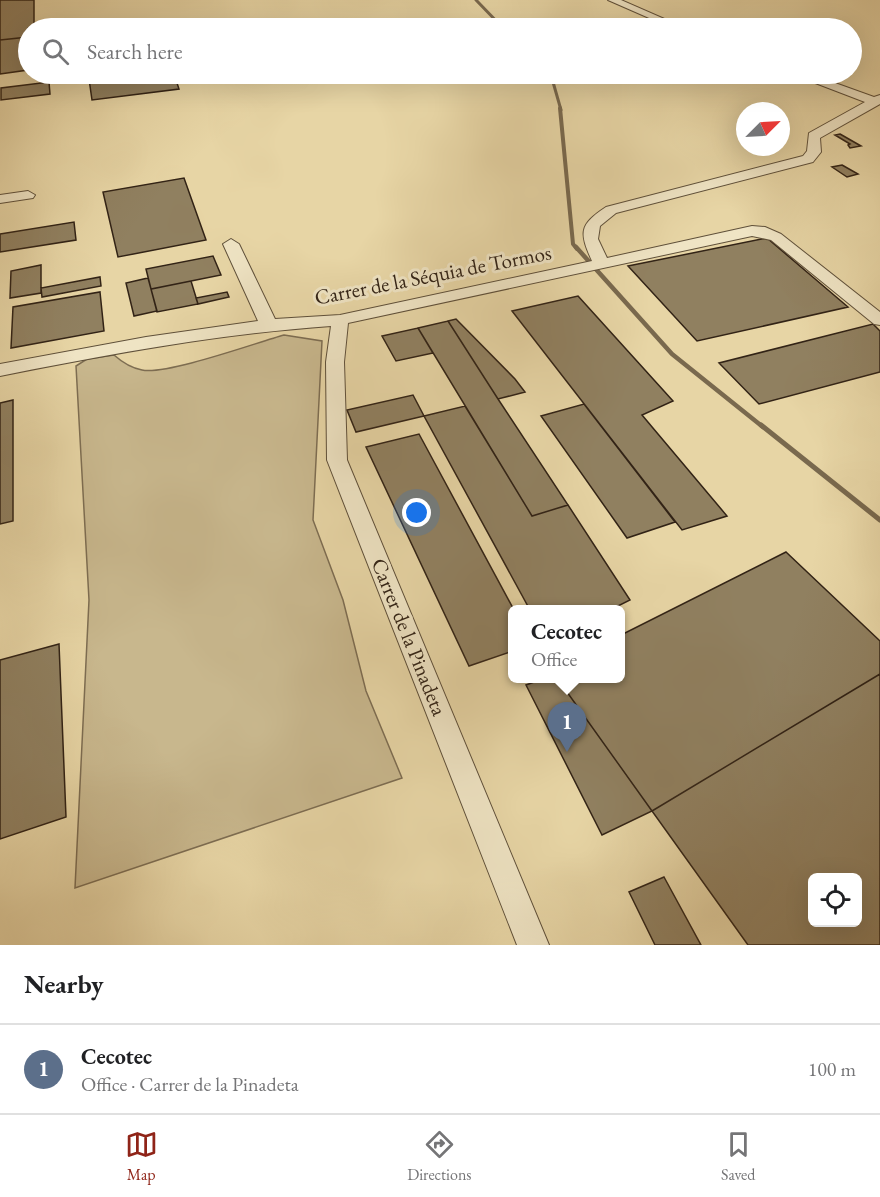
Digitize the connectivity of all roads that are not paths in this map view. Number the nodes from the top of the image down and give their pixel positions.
1 (613, 0) edge
2 (656, 18) edge
3 (830, 84) edge
4 (877, 100) edge
5 (28, 195) dead end
6 (0, 199) edge
7 (231, 244) dead end
8 (602, 264) junction
9 (340, 320) junction
10 (880, 320) edge
11 (269, 325) junction
12 (0, 370) edge
13 (533, 945) edge

1 - 2 street
3 - 4 street
4 - 8 street
5 - 6 street
7 - 11 street
8 - 9 street, Carrer de la Séquia de Tormos
8 - 10 street, Carrer de la Séquia de Tormos
9 - 11 street, Carrer de la Séquia de Tormos
9 - 13 street, Carrer de la Pinadeta
11 - 12 street, Carrer de la Séquia de Tormos

